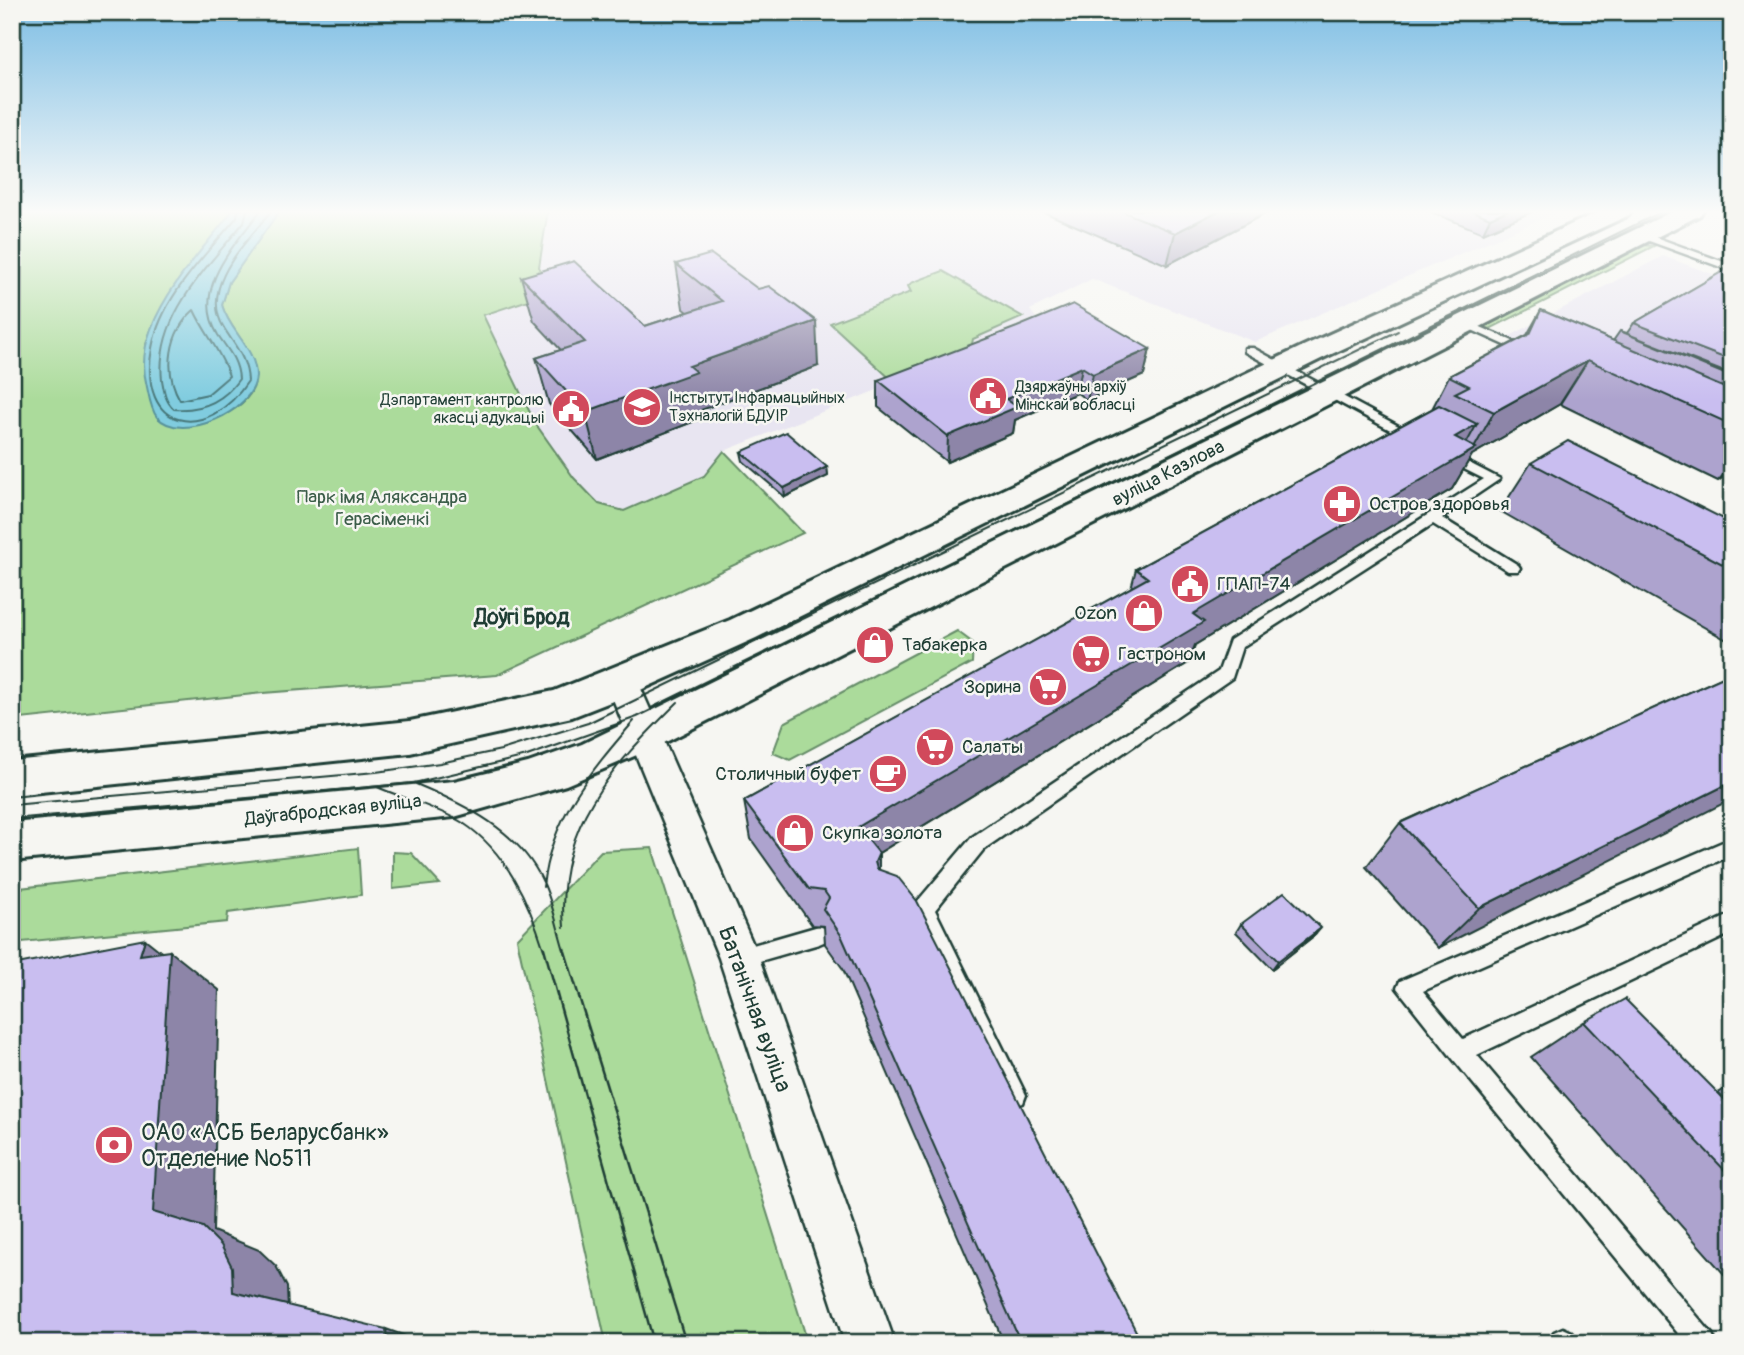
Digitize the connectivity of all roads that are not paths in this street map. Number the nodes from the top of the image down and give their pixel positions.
1 (1484, 273) edge
2 (1566, 273) edge
3 (1732, 276) edge
4 (1721, 283) edge
5 (1467, 324) junction
6 (1249, 350) dead end
7 (1541, 358) edge
8 (1281, 367) junction
9 (1329, 393) junction
10 (1434, 520) junction
11 (1513, 568) dead end
12 (622, 682) junction
13 (644, 735) junction
14 (12, 778) edge
15 (12, 842) edge
16 (1732, 846) edge
17 (1732, 923) edge
18 (819, 934) edge
19 (739, 958) junction
20 (1460, 1052) junction
21 (1021, 1107) edge
22 (870, 1343) edge
23 (1703, 1343) edge

1 - 8 main road
2 - 5 main road, вуліца Казлова
3 - 4 lane
5 - 7 lane
5 - 9 main road, вуліца Казлова
6 - 8 lane
8 - 9 lane
8 - 12 main road
9 - 10 lane
9 - 13 main road, вуліца Казлова
10 - 11 lane
10 - 21 lane
12 - 13 street, Батанічная вуліца
12 - 14 main road
13 - 15 main road, Даўгабродская вуліца
13 - 19 street, Батанічная вуліца
16 - 20 lane
17 - 20 lane
18 - 19 lane
19 - 22 street, Батанічная вуліца
20 - 23 lane

